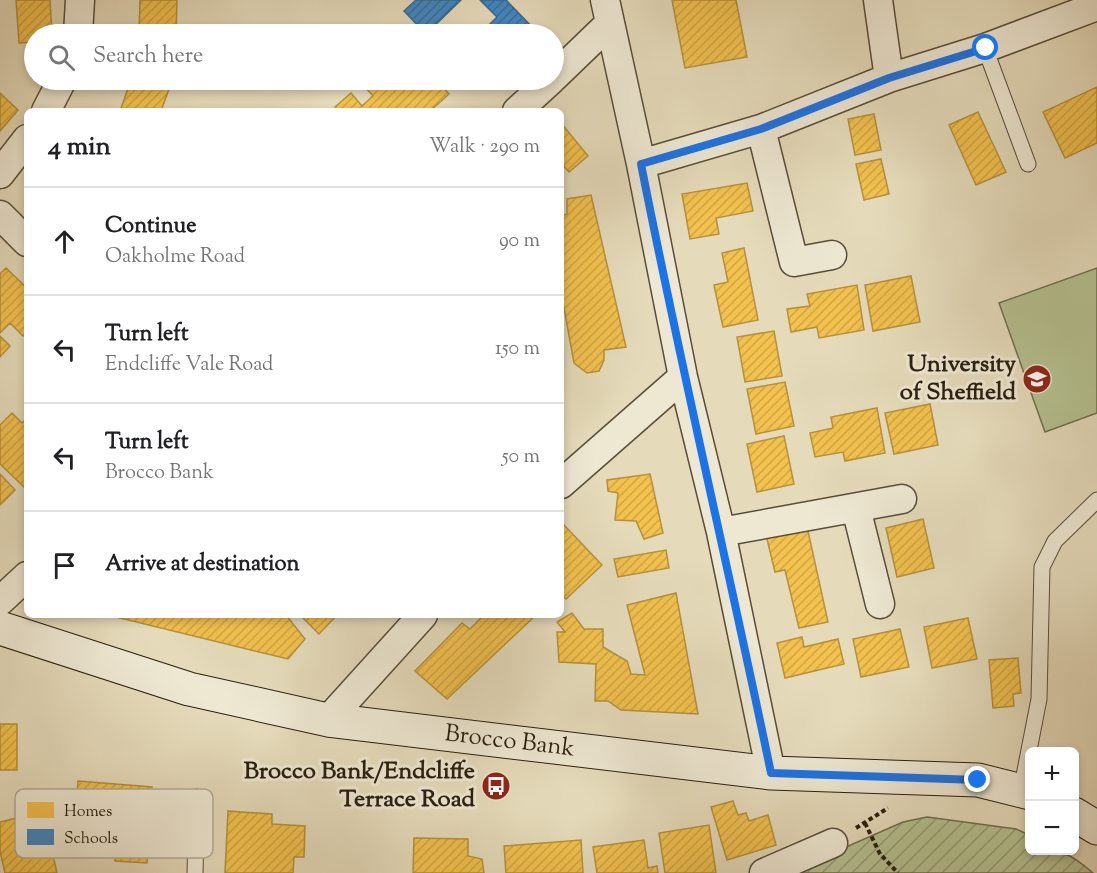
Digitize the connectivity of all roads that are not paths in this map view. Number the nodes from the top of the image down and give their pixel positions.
1 (80, 0) edge
2 (878, 0) edge
3 (1097, 6) edge
4 (607, 12) edge
5 (79, 24) edge
6 (986, 48) junction
7 (564, 64) edge
8 (889, 78) junction
9 (57, 90) edge
10 (539, 90) edge
11 (48, 108) edge
12 (520, 108) edge
13 (761, 129) junction
14 (24, 143) edge
15 (641, 164) junction
16 (1028, 164) dead end
17 (0, 174) edge
18 (0, 215) edge
19 (24, 239) edge
20 (832, 255) dead end
21 (683, 377) junction
22 (564, 481) edge
23 (902, 499) dead end
24 (1097, 500) edge
25 (856, 508) junction
26 (721, 532) junction
27 (24, 579) edge
28 (0, 601) edge
29 (880, 604) dead end
30 (420, 618) edge
31 (0, 628) edge
32 (327, 720) junction
33 (1032, 747) edge
34 (771, 773) junction
35 (1025, 792) edge
36 (833, 843) road end
37 (195, 858) edge
38 (195, 873) edge
39 (764, 873) edge

1 - 5 street
2 - 8 street
3 - 6 street
4 - 7 street
4 - 15 street
6 - 8 street
6 - 16 lane
8 - 13 street
9 - 11 street
10 - 12 street
13 - 15 street
13 - 20 street
14 - 17 street
15 - 21 street
18 - 19 street
21 - 22 street
21 - 26 street
23 - 25 street
24 - 33 lane
25 - 26 street
25 - 29 street
26 - 34 street
27 - 28 street
30 - 32 street
31 - 32 main road, Brocco Bank
32 - 34 main road, Brocco Bank
34 - 35 main road, Brocco Bank
36 - 39 street
37 - 38 lane

